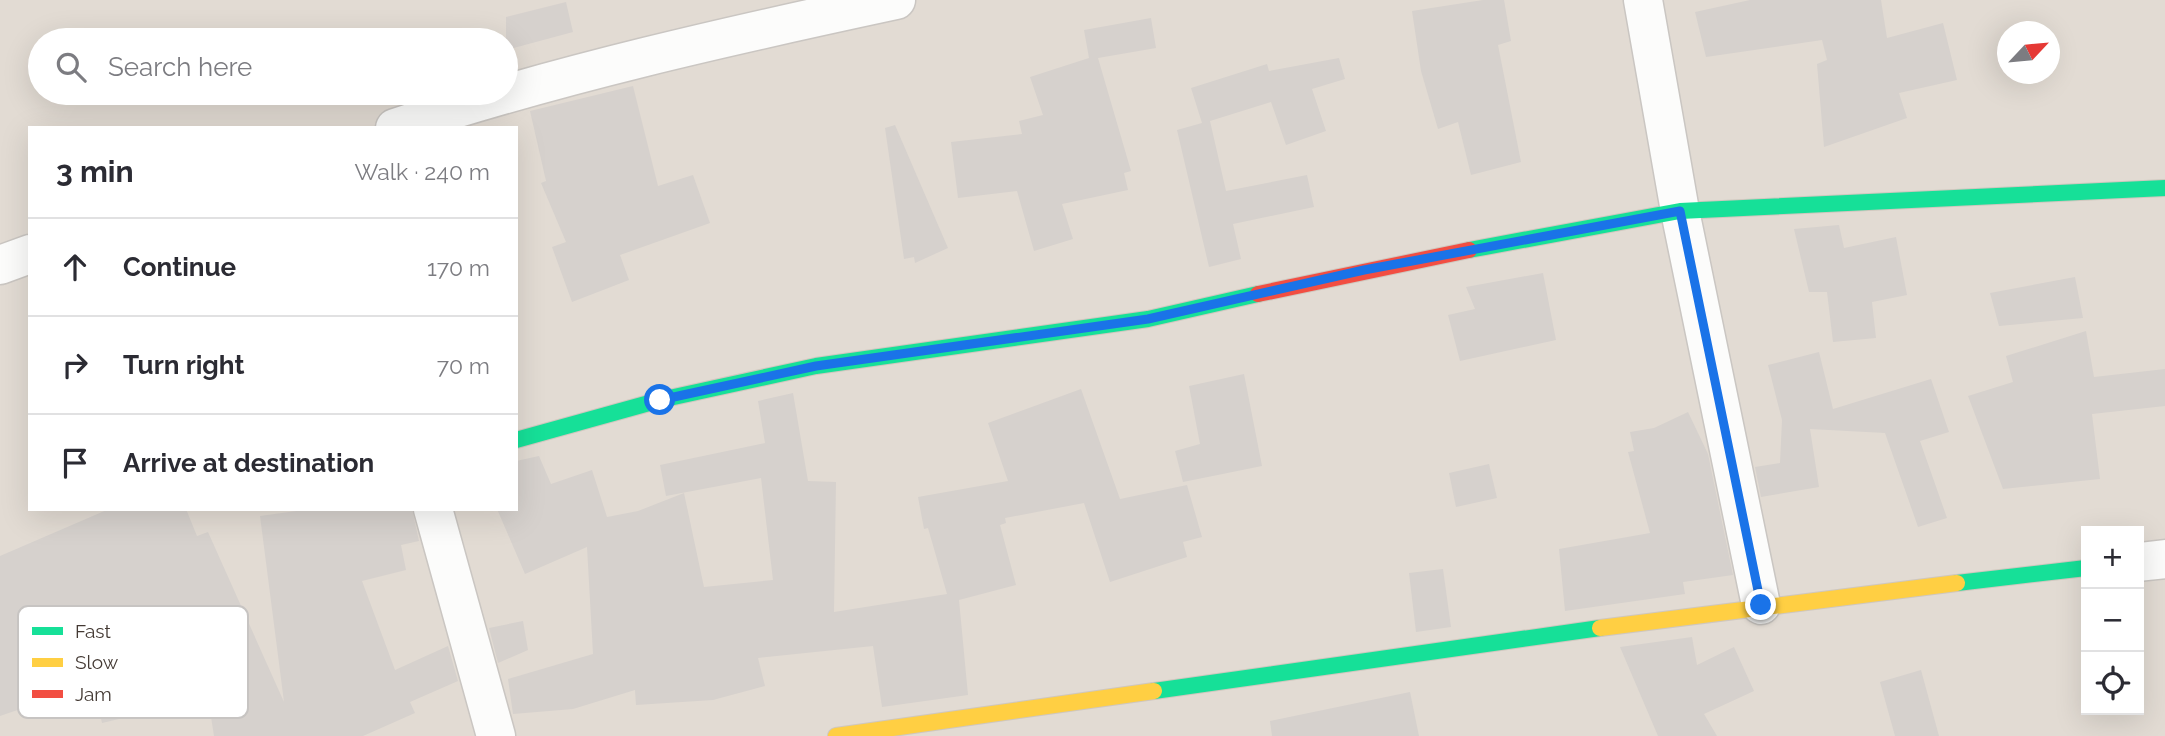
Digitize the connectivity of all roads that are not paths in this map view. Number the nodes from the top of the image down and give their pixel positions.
1 (896, 0) edge
2 (1643, 0) edge
3 (518, 91) edge
4 (464, 105) edge
5 (401, 126) edge
6 (2165, 188) edge
7 (1680, 211) junction
8 (28, 255) edge
9 (0, 265) edge
10 (518, 439) edge
11 (434, 511) edge
12 (2165, 559) edge
13 (2144, 561) edge
14 (2081, 569) edge
15 (1761, 605) junction
16 (496, 736) edge
17 (836, 736) edge

1 - 3 street
2 - 7 street
4 - 5 street
6 - 7 street
7 - 10 street
7 - 15 street
8 - 9 street
11 - 16 street
12 - 13 street
14 - 15 street
15 - 17 street

